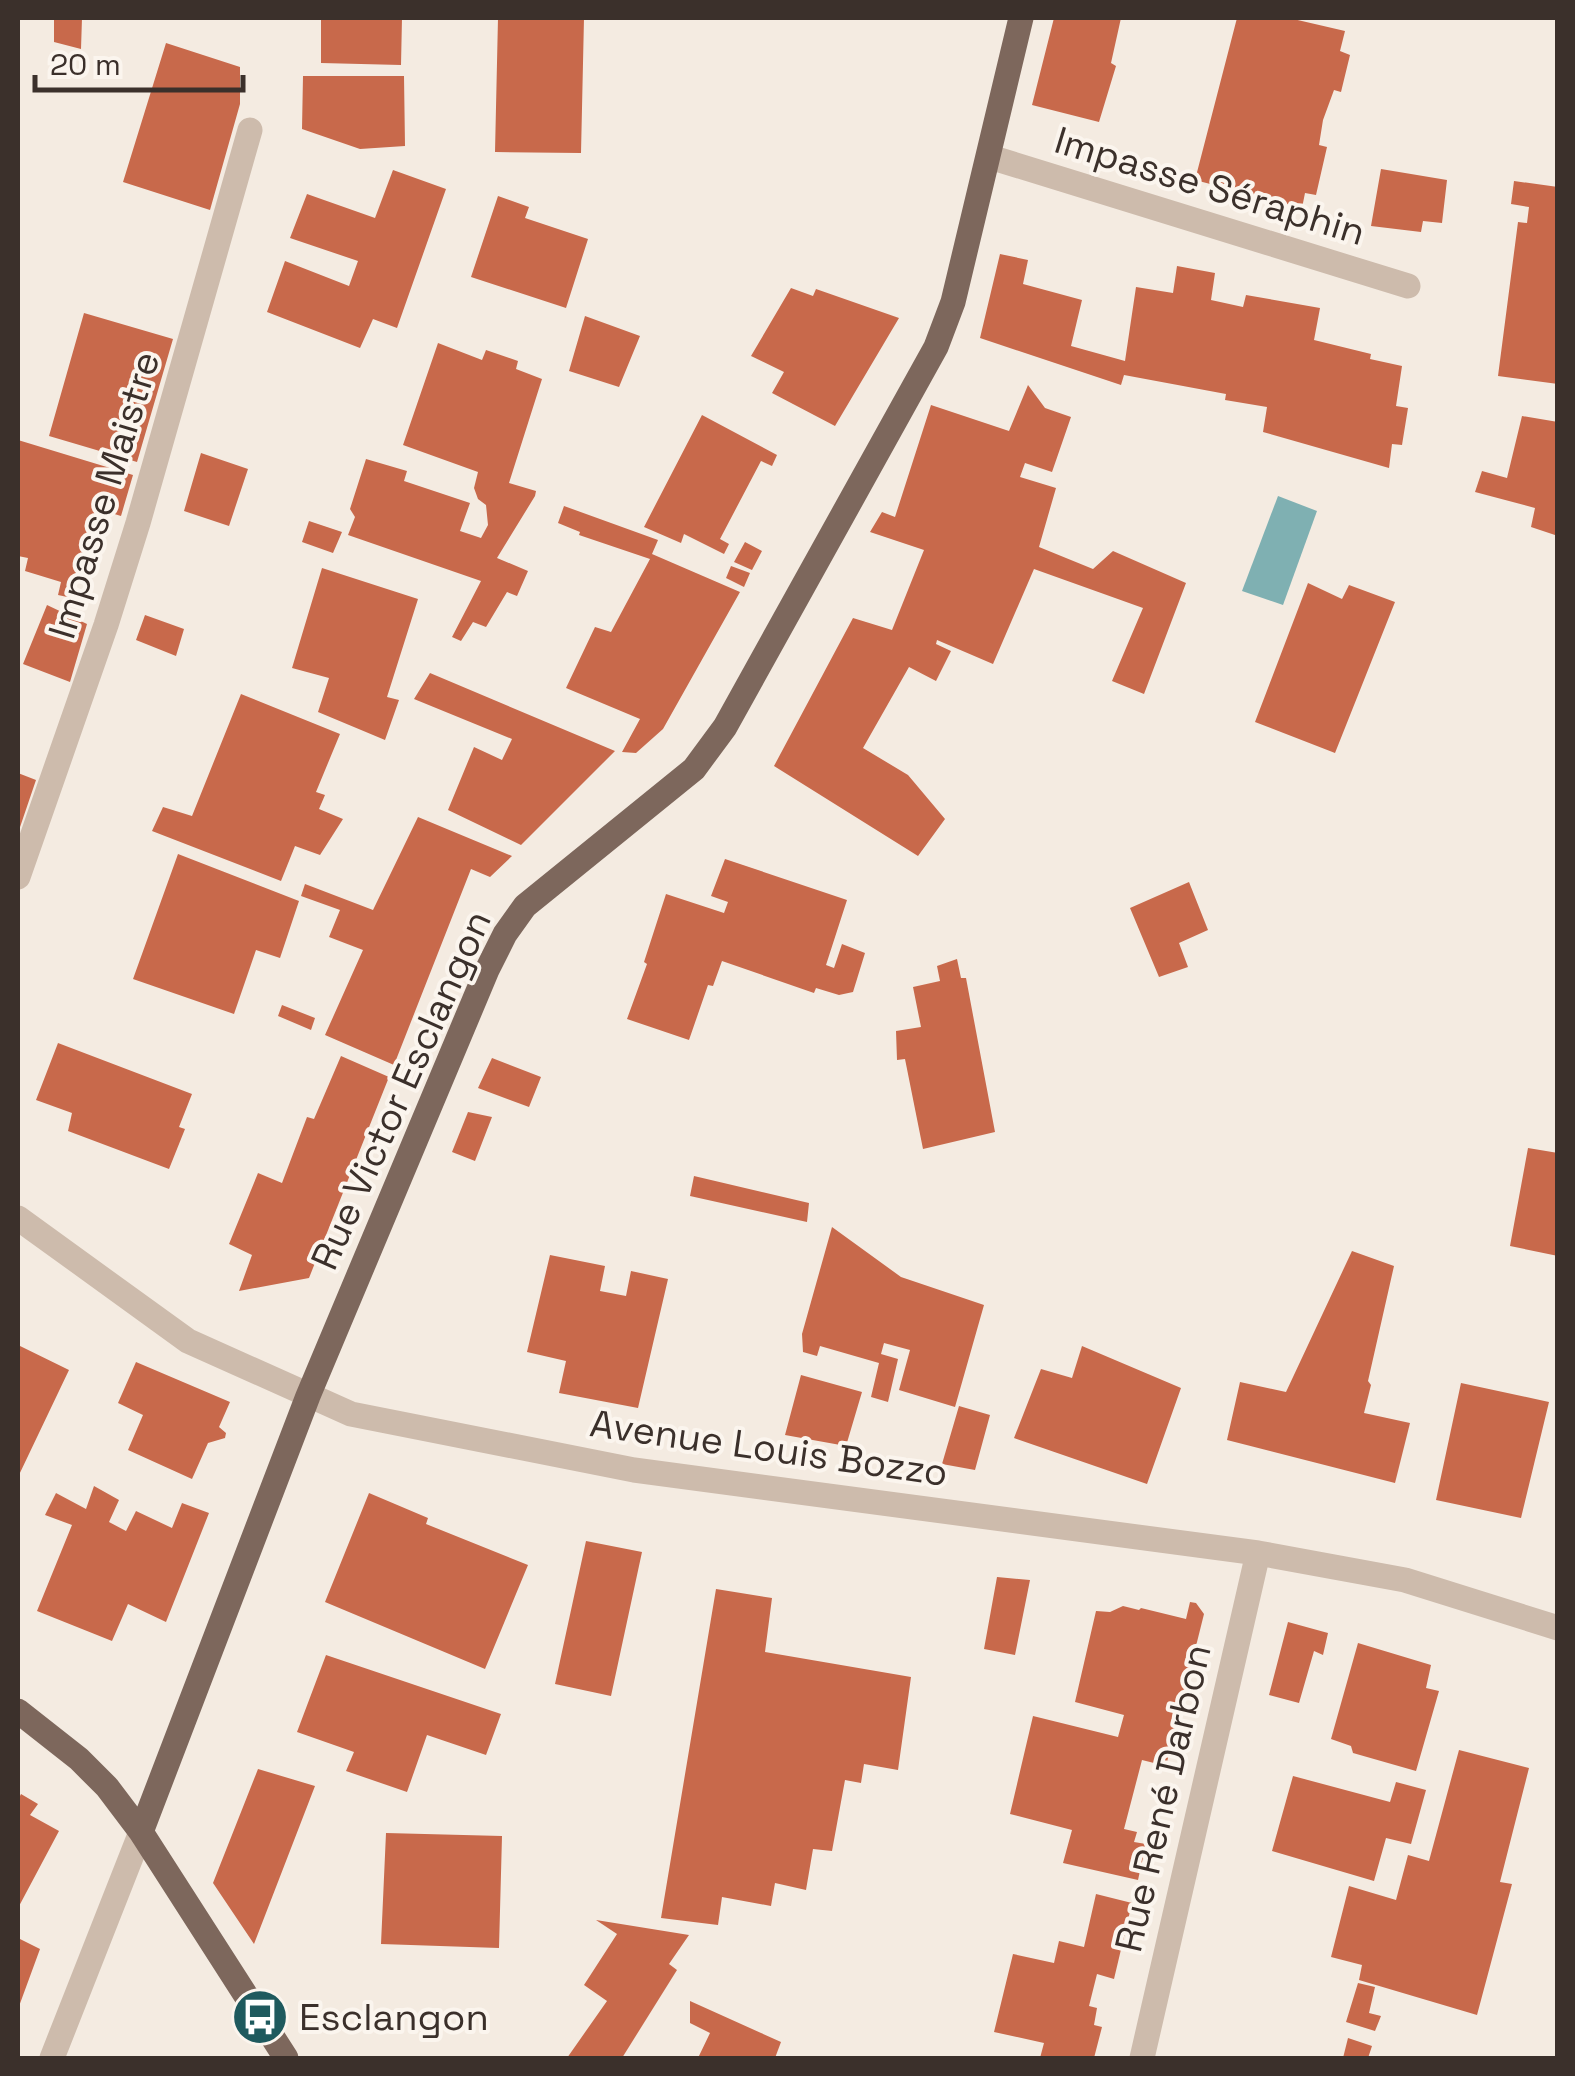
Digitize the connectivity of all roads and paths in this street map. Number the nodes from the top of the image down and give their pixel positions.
1 (1021, 18) edge
2 (250, 130) dead end
3 (990, 158) junction
4 (1408, 286) dead end
5 (18, 878) edge
6 (18, 1218) edge
7 (308, 1396) junction
8 (1258, 1553) junction
9 (1558, 1628) edge
10 (18, 1711) edge
11 (141, 1832) junction
12 (52, 2058) edge
13 (286, 2058) edge
14 (1142, 2058) edge

1 - 3 main road, Rue Victor Esclangon
2 - 5 street, Impasse Maistre
3 - 4 street, Impasse Séraphin
3 - 7 main road, Rue Victor Esclangon
6 - 7 street, Avenue Louis Bozzo
7 - 8 street, Avenue Louis Bozzo
7 - 11 main road, Rue Victor Esclangon
8 - 9 street, Avenue Louis Bozzo
8 - 14 street, Rue René Darbon
10 - 11 main road
11 - 12 street
11 - 13 main road

